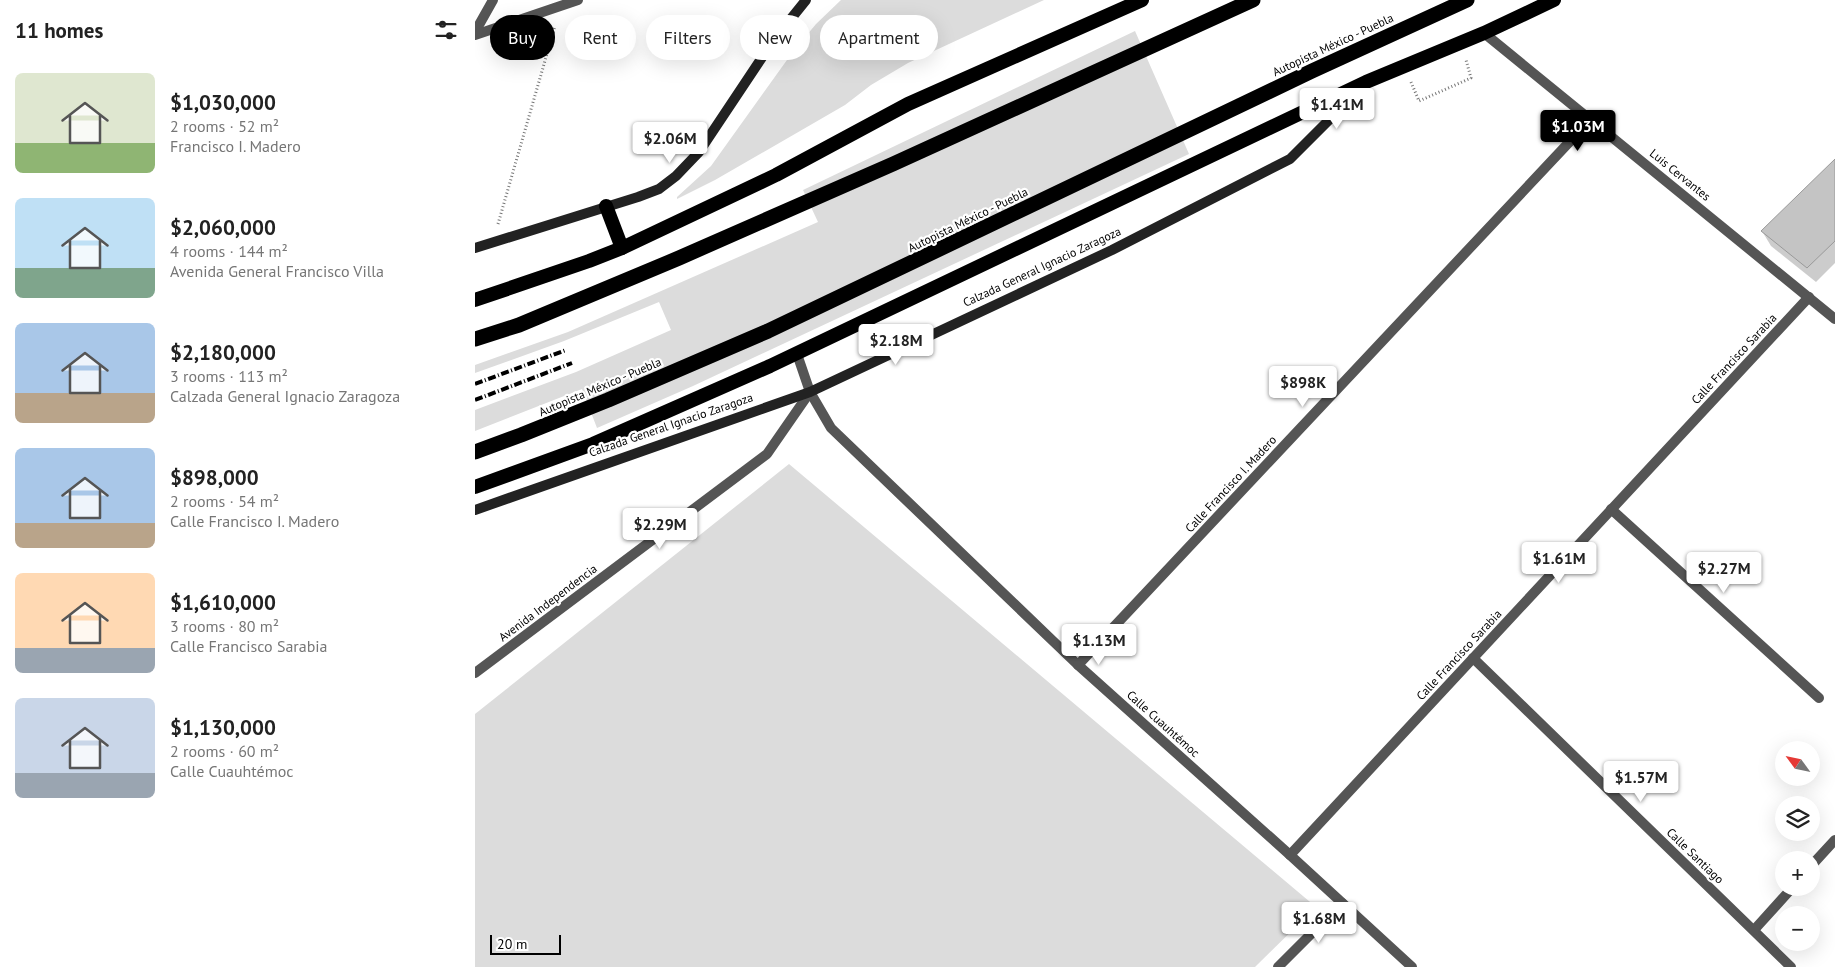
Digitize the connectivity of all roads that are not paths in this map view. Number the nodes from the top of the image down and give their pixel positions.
1 (493, 0) edge
2 (578, 0) edge
3 (806, 0) edge
4 (1142, 0) edge
5 (1253, 0) edge
6 (1467, 0) edge
7 (1554, 0) edge
8 (475, 33) edge
9 (1484, 33) junction
10 (1366, 82) junction
11 (1591, 119) junction
12 (606, 206) junction
13 (475, 248) edge
14 (622, 248) junction
15 (1809, 297) junction
16 (475, 300) edge
17 (1835, 319) edge
18 (475, 339) edge
19 (797, 354) junction
20 (810, 392) junction
21 (475, 452) edge
22 (475, 486) edge
23 (1611, 509) junction
24 (475, 510) edge
25 (1473, 658) junction
26 (1079, 665) junction
27 (475, 674) edge
28 (1819, 698) dead end
29 (1835, 840) edge
30 (1290, 855) junction
31 (1820, 856) edge
32 (1785, 896) edge
33 (1342, 903) junction
34 (1753, 930) junction
35 (1278, 967) edge
36 (1412, 967) edge
37 (1791, 967) edge

1 - 8 street
2 - 8 street
3 - 12 main road
4 - 14 highway
5 - 18 highway
6 - 21 highway, Autopista México - Puebla
7 - 9 highway, Calzada General Ignacio Zaragoza
9 - 10 highway, Calzada General Ignacio Zaragoza
9 - 11 street, Luis Cervantes
10 - 19 highway, Calzada General Ignacio Zaragoza
10 - 20 main road, Calzada General Ignacio Zaragoza
11 - 15 street, Luis Cervantes
11 - 26 street, Calle Francisco I. Madero
12 - 13 main road
12 - 14 highway
14 - 16 highway
15 - 17 street, Luis Cervantes
15 - 23 street, Calle Francisco Sarabia
19 - 20 street, Calle Cuauhtémoc
19 - 22 highway, Calzada General Ignacio Zaragoza
20 - 24 main road, Calzada General Ignacio Zaragoza
20 - 26 street, Calle Cuauhtémoc
20 - 27 street, Avenida Independencia
23 - 25 street, Calle Francisco Sarabia
23 - 28 street
25 - 30 street, Calle Francisco Sarabia
25 - 34 street, Calle Santiago
26 - 30 street, Calle Cuauhtémoc
29 - 31 street
30 - 33 street, Calle Cuauhtémoc
32 - 34 street
33 - 35 street
33 - 36 street, Calle Cuauhtémoc
34 - 37 street, Calle Santiago

